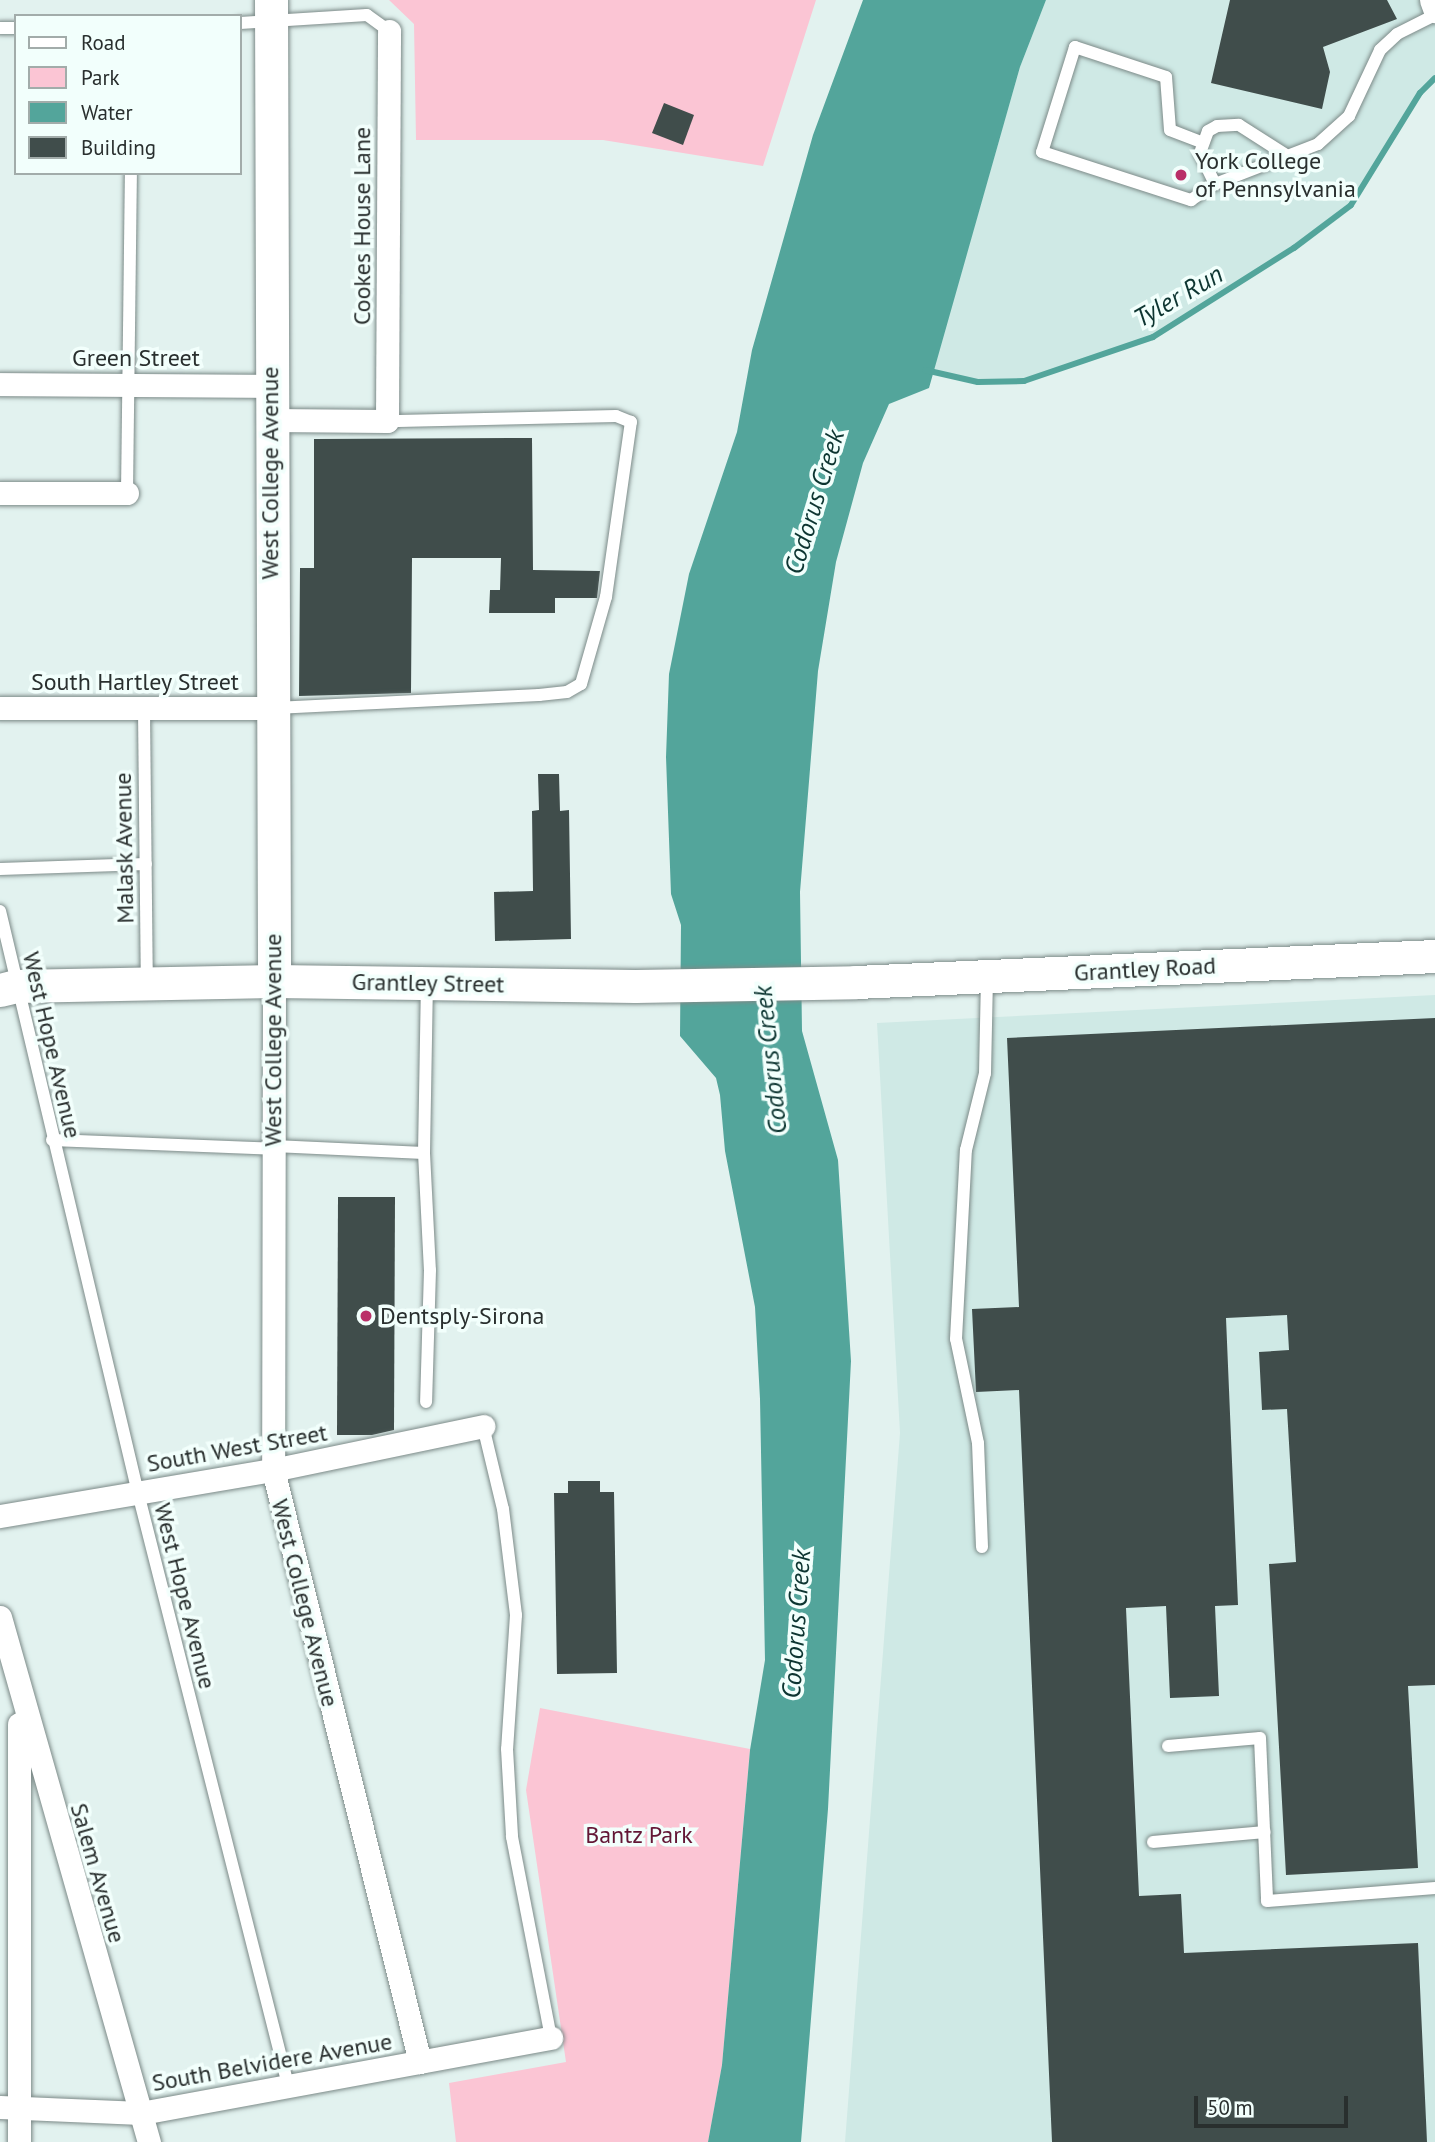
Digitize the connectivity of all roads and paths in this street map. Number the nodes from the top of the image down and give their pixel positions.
1 (1431, 0) edge
2 (1435, 13) edge
3 (260, 15) edge
4 (389, 31) joint
5 (1200, 142) junction
6 (1286, 155) junction
7 (131, 175) edge
8 (1215, 184) junction
9 (0, 384) edge
10 (130, 384) junction
11 (271, 386) junction
12 (270, 420) junction
13 (387, 421) junction
14 (0, 493) edge
15 (127, 493) joint
16 (0, 708) edge
17 (270, 708) junction
18 (144, 711) junction
19 (145, 864) junction
20 (0, 869) edge
21 (0, 911) edge
22 (1435, 956) edge
23 (987, 976) junction
24 (274, 981) junction
25 (856, 982) joint
26 (427, 983) junction
27 (147, 985) junction
28 (8, 988) edge
29 (52, 1140) junction
30 (273, 1148) junction
31 (424, 1153) junction
32 (426, 1402) dead end
33 (483, 1426) joint
34 (272, 1470) junction
35 (138, 1493) junction
36 (0, 1516) edge
37 (982, 1548) dead end
38 (0, 1617) edge
39 (20, 1696) junction
40 (1168, 1746) dead end
41 (1265, 1832) junction
42 (1153, 1842) dead end
43 (1435, 1888) edge
44 (551, 2038) joint
45 (419, 2062) junction
46 (288, 2085) junction
47 (9, 2107) edge
48 (141, 2113) junction
49 (19, 2142) edge
50 (149, 2142) edge

1 - 2 street
2 - 6 lane
3 - 4 lane
3 - 11 street, West College Avenue
4 - 13 street, Cookes House Lane
5 - 6 lane
5 - 8 lane
5 - 8 lane
6 - 8 lane
7 - 10 lane
9 - 10 street, Green Street
10 - 11 street, Green Street
10 - 15 lane
11 - 12 street, West College Avenue
12 - 13 street
12 - 17 street, West College Avenue
13 - 17 lane
14 - 15 street
16 - 18 street, South Hartley Street
17 - 18 street, South Hartley Street
17 - 24 street, West College Avenue
18 - 19 lane, Malask Avenue
19 - 20 lane
19 - 27 lane, Malask Avenue
21 - 28 lane, West Hope Avenue
22 - 23 street, Grantley Road
23 - 25 street, Grantley Road
23 - 37 lane
24 - 26 street, Grantley Street
24 - 27 street, Grantley Street
24 - 30 street, West College Avenue
25 - 26 street, Grantley Street
26 - 31 lane
27 - 28 street, Grantley Street
28 - 29 lane, West Hope Avenue
29 - 30 lane
29 - 35 lane, West Hope Avenue
30 - 31 lane
30 - 34 street, West College Avenue
31 - 32 lane
33 - 34 street, South West Street
33 - 44 lane
34 - 35 street, South West Street
34 - 45 street, West College Avenue
35 - 36 street, South West Street
35 - 46 lane, West Hope Avenue
38 - 39 street, Salem Avenue
39 - 47 street
39 - 48 street, Salem Avenue
40 - 41 lane
41 - 42 lane
41 - 43 lane
44 - 45 street, South Belvidere Avenue
45 - 46 street, South Belvidere Avenue
46 - 48 street, South Belvidere Avenue
47 - 48 street, South Belvidere Avenue
47 - 49 street
48 - 50 street, Salem Avenue

